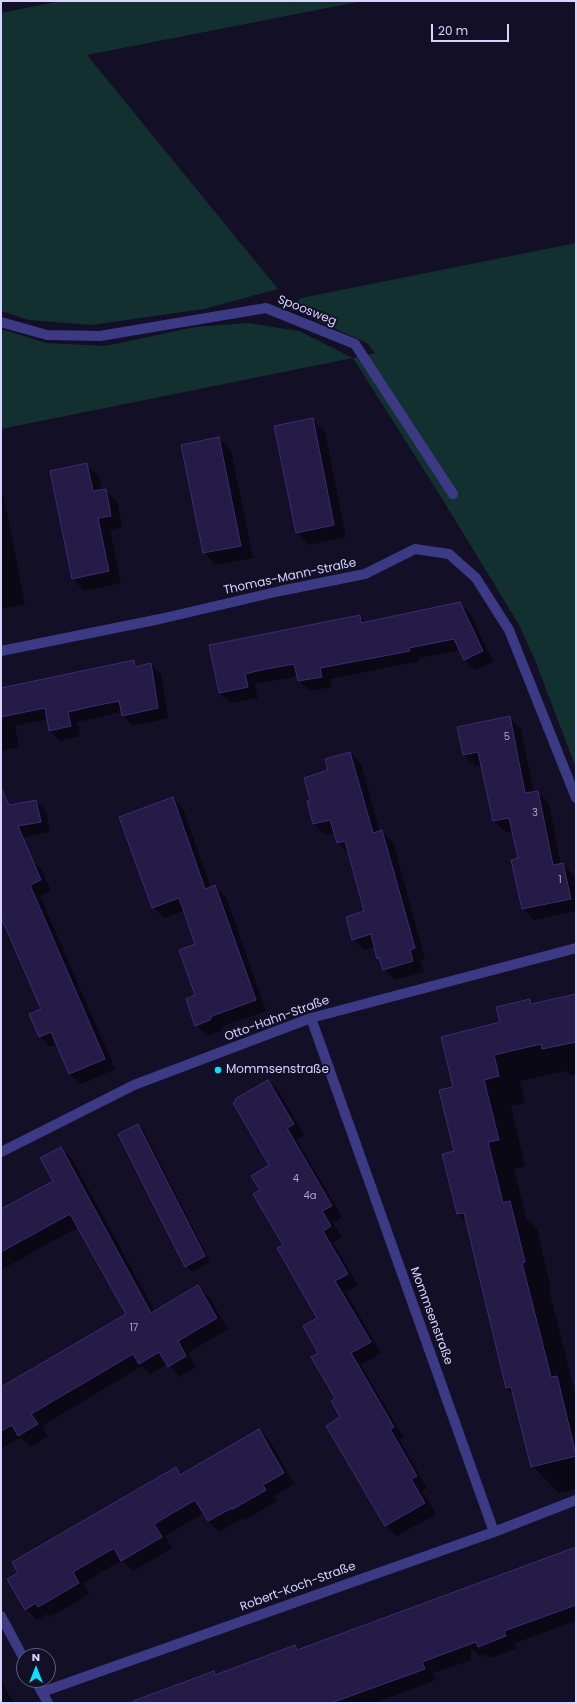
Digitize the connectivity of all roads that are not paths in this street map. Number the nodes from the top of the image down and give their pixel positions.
1 (1, 322) edge
2 (453, 494) dead end
3 (1, 651) edge
4 (576, 798) edge
5 (576, 948) edge
6 (311, 1018) junction
7 (1, 1152) edge
8 (576, 1500) edge
9 (494, 1532) junction
10 (1, 1616) edge
11 (18, 1648) edge
12 (40, 1688) edge
13 (42, 1692) junction
14 (48, 1703) edge

1 - 2 street, Spoosweg
3 - 4 street, Thomas-Mann-Straße
5 - 6 street, Otto-Hahn-Straße
6 - 7 street, Otto-Hahn-Straße
6 - 9 street, Mommsenstraße
8 - 9 street, Robert-Koch-Straße
9 - 13 street, Robert-Koch-Straße
10 - 11 street
12 - 13 street
13 - 14 street

